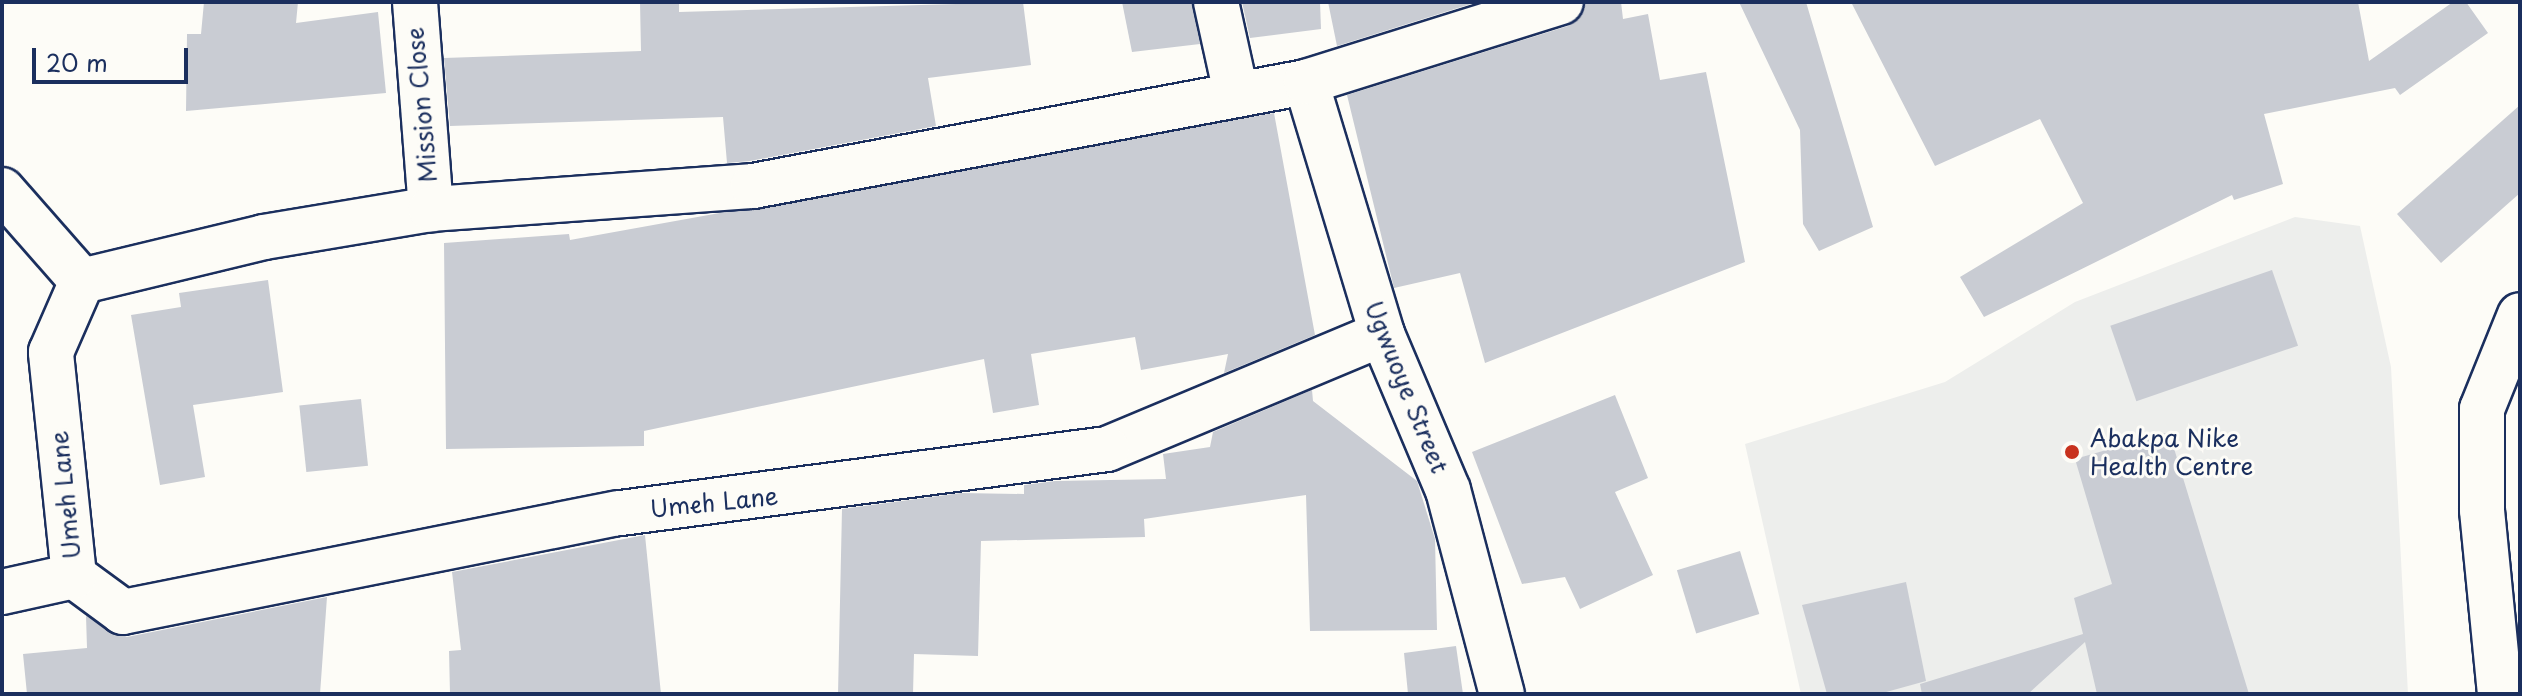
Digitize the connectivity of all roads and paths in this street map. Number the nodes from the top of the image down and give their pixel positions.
1 (415, 2) edge
2 (1216, 2) edge
3 (1561, 2) edge
4 (1306, 82) junction
5 (1236, 93) junction
6 (2, 190) edge
7 (431, 209) junction
8 (82, 281) junction
9 (2520, 315) edge
10 (1382, 334) junction
11 (74, 576) junction
12 (2, 592) edge
13 (1502, 694) edge
14 (2500, 694) edge

1 - 7 street, Mission Close
2 - 5 street
3 - 4 street
4 - 5 street
4 - 10 street, Ugwuoye Street
5 - 7 street
6 - 8 street
7 - 8 street
8 - 11 street, Umeh Lane
9 - 14 street
10 - 11 street, Umeh Lane
10 - 13 street, Ugwuoye Street
11 - 12 street

